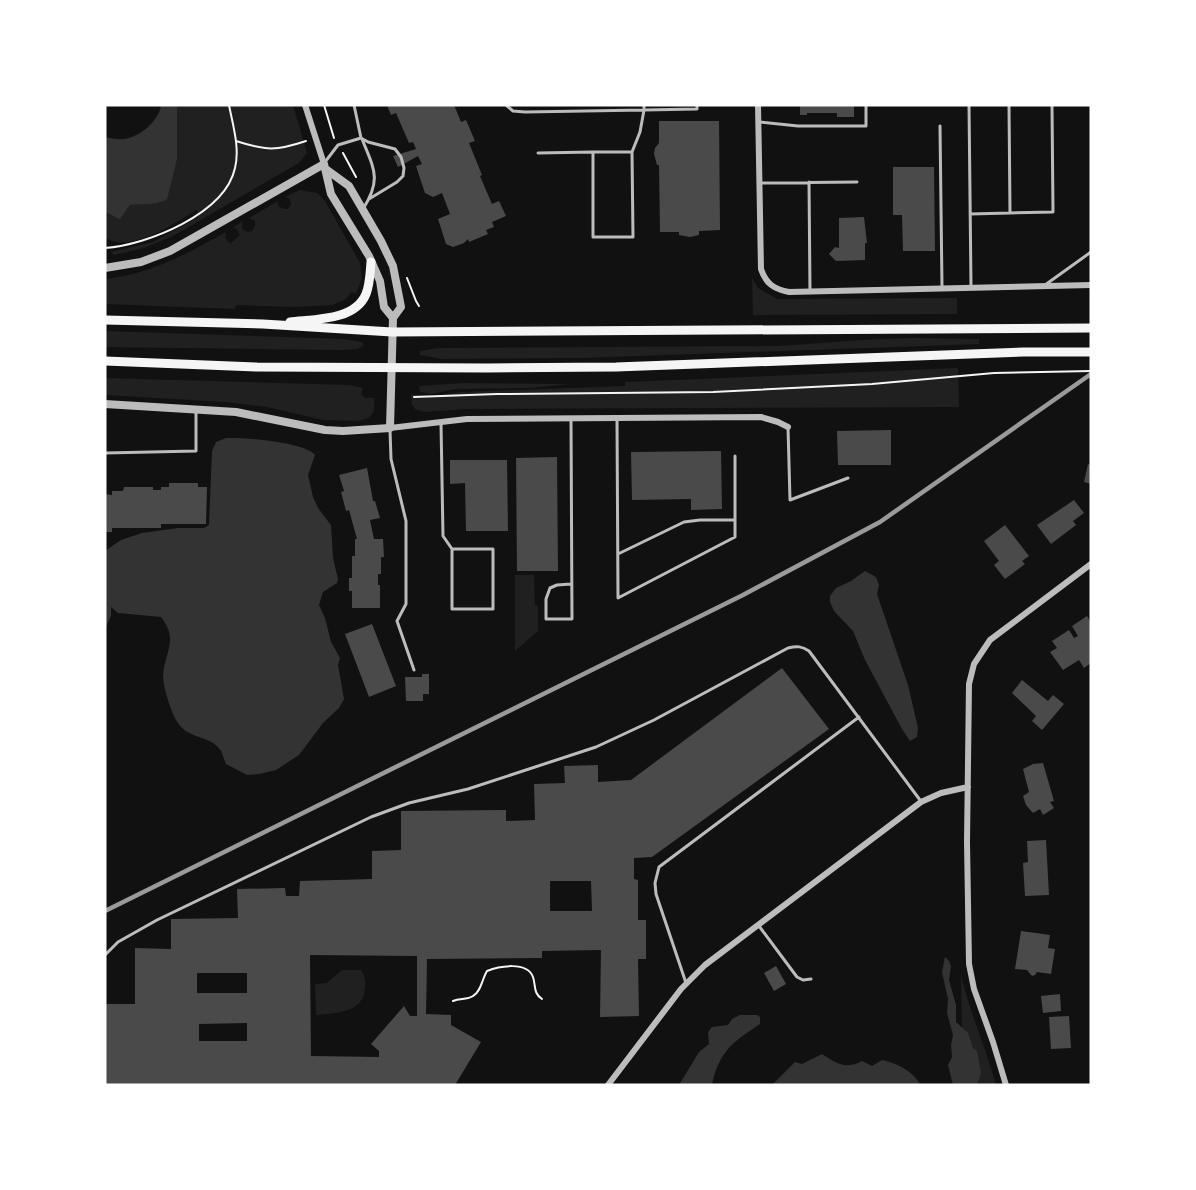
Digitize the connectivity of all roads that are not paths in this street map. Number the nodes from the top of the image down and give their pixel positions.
1 (305, 105) edge
2 (354, 105) edge
3 (506, 105) edge
4 (644, 105) edge
5 (697, 105) edge
6 (758, 105) edge
7 (866, 105) edge
8 (969, 105) edge
9 (1009, 105) edge
10 (1052, 105) edge
11 (644, 110) junction
12 (758, 122) junction
13 (940, 126) dead end
14 (361, 138) junction
15 (592, 152) junction
16 (632, 152) junction
17 (538, 153) dead end
18 (325, 167) junction
19 (809, 182) junction
20 (857, 182) dead end
21 (759, 183) junction
22 (369, 199) junction
23 (363, 210) junction
24 (1010, 213) junction
25 (970, 214) junction
26 (1091, 252) edge
27 (371, 262) junction
28 (105, 268) edge
29 (1091, 285) edge
30 (1044, 286) junction
31 (971, 288) junction
32 (942, 289) junction
33 (810, 291) junction
34 (393, 318) junction
35 (105, 320) edge
36 (263, 324) junction
37 (1091, 328) edge
38 (392, 332) junction
39 (1091, 352) edge
40 (105, 361) edge
41 (391, 368) junction
42 (105, 404) edge
43 (195, 409) junction
44 (571, 419) junction
45 (617, 419) junction
46 (441, 421) junction
47 (788, 427) joint
48 (390, 428) junction
49 (105, 453) edge
50 (735, 456) dead end
51 (848, 478) dead end
52 (735, 520) junction
53 (452, 549) junction
54 (618, 554) junction
55 (1091, 564) edge
56 (571, 584) junction
57 (414, 670) dead end
58 (859, 717) junction
59 (968, 787) junction
60 (921, 802) junction
61 (758, 924) junction
62 (105, 955) edge
63 (811, 979) dead end
64 (686, 983) junction
65 (608, 1085) edge
66 (1006, 1085) edge

1 - 18 street
2 - 14 lane
3 - 11 lane
4 - 11 lane
5 - 11 lane
6 - 12 street
7 - 12 lane
8 - 25 lane
9 - 24 lane
10 - 24 lane
11 - 16 lane
12 - 21 street
13 - 32 lane
14 - 18 lane
14 - 22 lane
14 - 22 lane
15 - 16 lane
15 - 16 lane
15 - 17 lane
18 - 23 street
18 - 27 street
18 - 28 street
19 - 20 lane
19 - 21 lane
19 - 33 lane
21 - 33 street
22 - 23 lane
23 - 34 street
24 - 25 lane
25 - 31 lane
26 - 30 lane
27 - 34 street
27 - 36 main road
29 - 30 street
30 - 31 street
31 - 32 street
32 - 33 street
34 - 38 street
35 - 36 main road
36 - 38 main road
37 - 38 main road
38 - 41 street
39 - 41 main road
40 - 41 main road
41 - 48 street
42 - 43 street
43 - 48 street
43 - 49 lane
44 - 45 street
44 - 46 street
44 - 56 lane
45 - 47 street
45 - 54 lane
46 - 48 street
46 - 53 lane
47 - 51 lane
48 - 57 lane
50 - 52 lane
52 - 54 lane
52 - 54 lane
53 - 53 lane
55 - 59 street
56 - 56 lane
58 - 60 lane
58 - 62 lane
58 - 64 lane
59 - 60 street
59 - 66 street
60 - 61 street
61 - 63 lane
61 - 64 street
64 - 65 street

